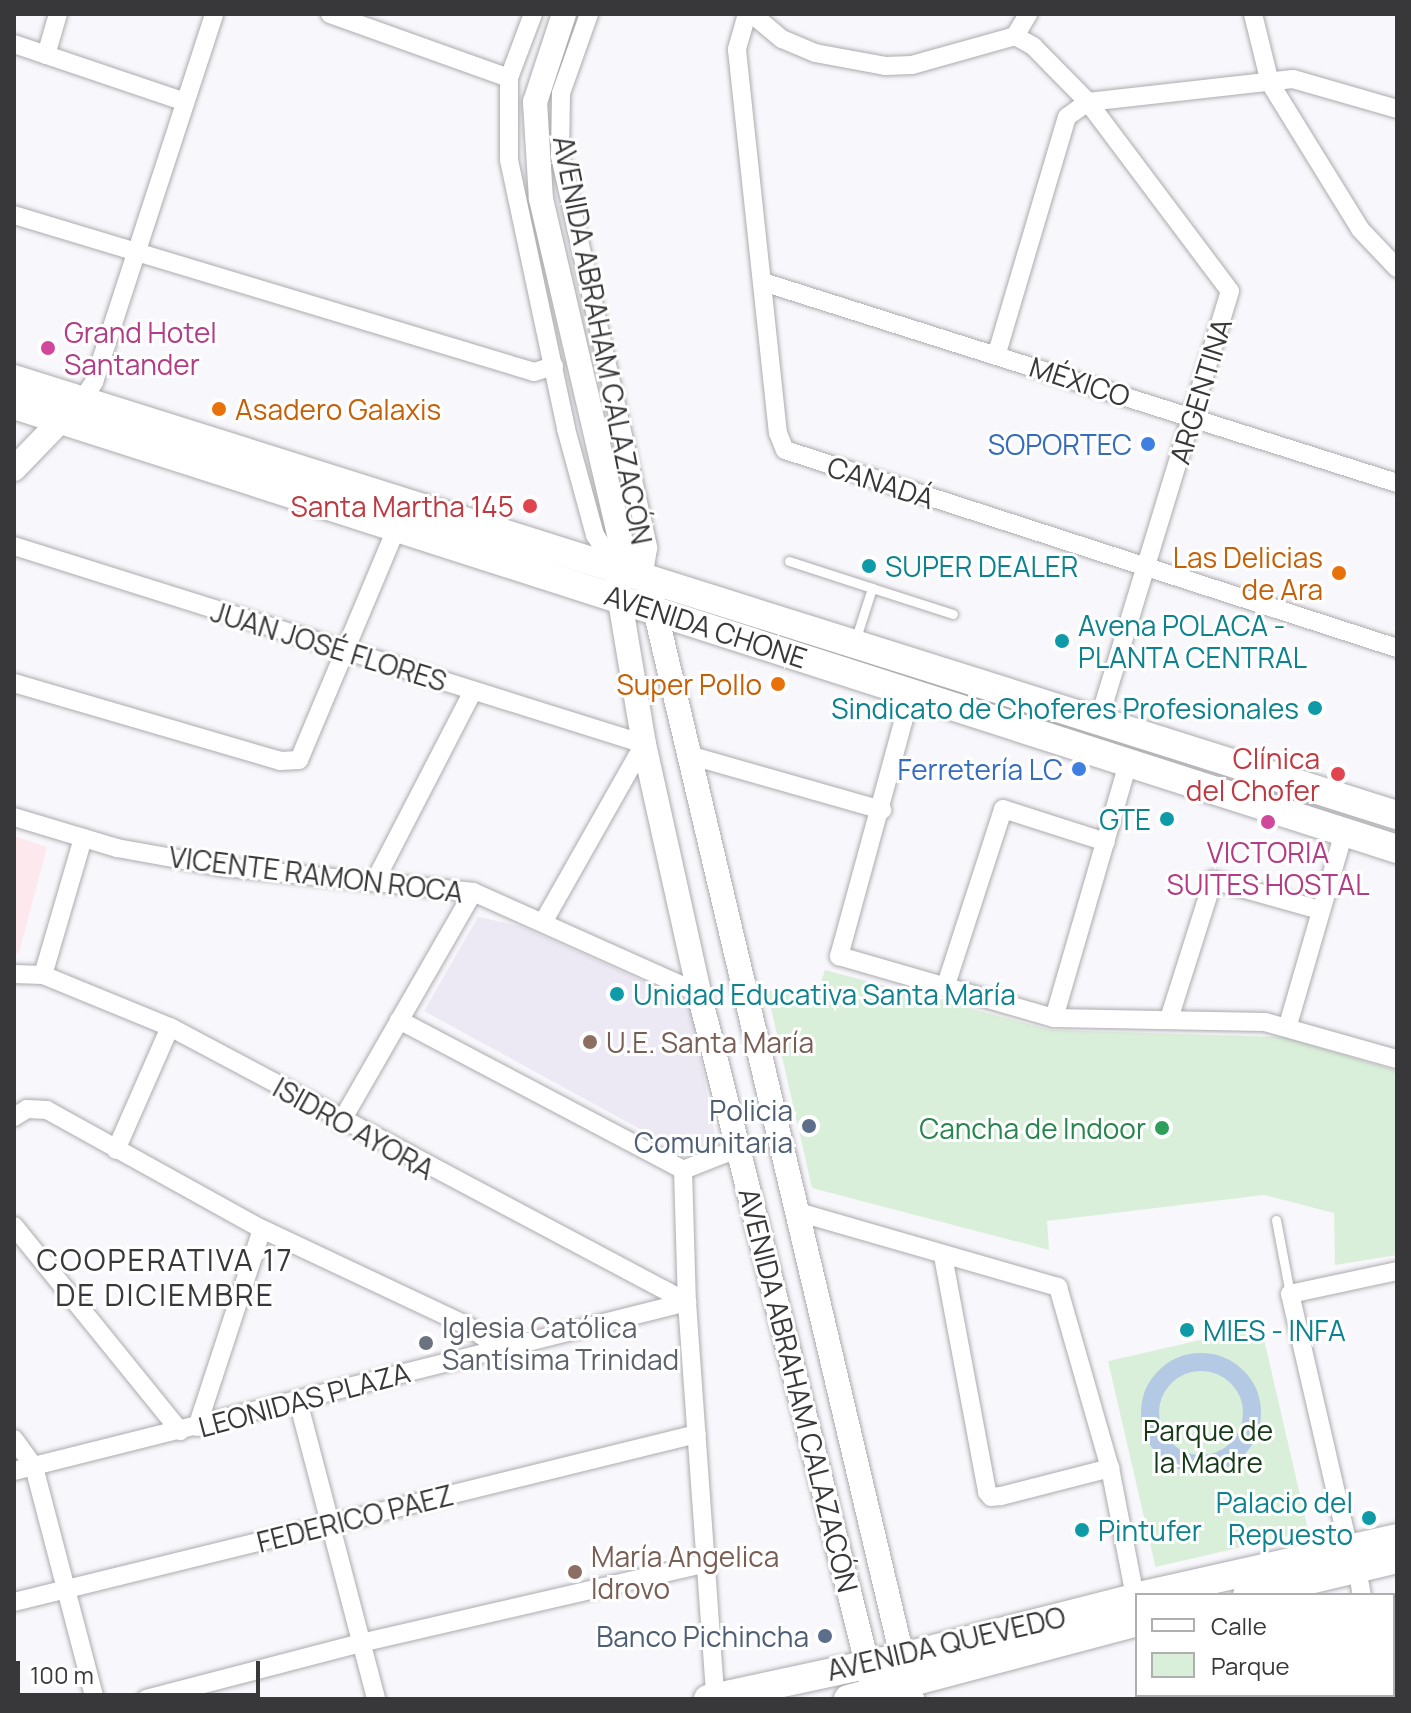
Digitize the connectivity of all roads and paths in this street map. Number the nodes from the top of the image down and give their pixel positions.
1 (58, 14) edge
2 (214, 14) edge
3 (330, 14) edge
4 (533, 14) edge
5 (564, 14) edge
6 (589, 14) edge
7 (750, 14) edge
8 (1028, 14) edge
9 (1253, 14) edge
10 (354, 18) edge
11 (1015, 36) junction
12 (14, 44) edge
13 (46, 55) junction
14 (509, 78) junction
15 (1270, 83) junction
16 (185, 102) junction
17 (1088, 102) junction
18 (1397, 109) edge
19 (14, 215) edge
20 (137, 252) junction
21 (1397, 268) edge
22 (763, 282) junction
23 (997, 353) junction
24 (554, 366) junction
25 (14, 379) edge
26 (82, 400) junction
27 (14, 405) edge
28 (60, 419) junction
29 (1194, 419) junction
30 (14, 469) edge
31 (1397, 483) edge
32 (397, 527) junction
33 (14, 546) edge
34 (618, 553) junction
35 (789, 561) dead end
36 (1143, 567) junction
37 (644, 574) junction
38 (872, 588) junction
39 (619, 598) junction
40 (655, 610) junction
41 (953, 614) dead end
42 (855, 641) junction
43 (1397, 648) edge
44 (345, 651) junction
45 (14, 683) edge
46 (473, 691) junction
47 (911, 693) junction
48 (1099, 720) junction
49 (644, 744) junction
50 (689, 755) junction
51 (1128, 764) junction
52 (882, 810) junction
53 (1397, 815) edge
54 (14, 817) edge
55 (1344, 832) junction
56 (83, 838) junction
57 (1106, 842) junction
58 (1397, 849) edge
59 (376, 879) junction
60 (473, 892) junction
61 (1320, 910) junction
62 (544, 921) junction
63 (14, 974) edge
64 (43, 975) junction
65 (945, 988) junction
66 (699, 993) junction
67 (1054, 1018) junction
68 (1169, 1019) junction
69 (399, 1020) junction
70 (1288, 1025) junction
71 (170, 1027) junction
72 (1397, 1037) edge
73 (1394, 1057) edge
74 (14, 1117) edge
75 (341, 1122) junction
76 (737, 1149) junction
77 (116, 1150) junction
78 (683, 1170) junction
79 (798, 1212) junction
80 (1276, 1220) dead end
81 (14, 1226) edge
82 (262, 1229) junction
83 (943, 1256) junction
84 (1397, 1271) edge
85 (1290, 1294) junction
86 (687, 1302) junction
87 (500, 1348) junction
88 (298, 1401) junction
89 (189, 1429) junction
90 (697, 1434) junction
91 (14, 1439) edge
92 (34, 1467) junction
93 (1110, 1468) junction
94 (14, 1471) edge
95 (329, 1524) junction
96 (1397, 1538) edge
97 (1397, 1559) edge
98 (704, 1564) junction
99 (1356, 1571) edge
100 (69, 1589) junction
101 (1136, 1593) edge
102 (1206, 1593) edge
103 (1256, 1593) edge
104 (14, 1602) edge
105 (1135, 1604) edge
106 (1135, 1604) edge
107 (361, 1643) junction
108 (902, 1657) junction
109 (867, 1664) junction
110 (911, 1692) edge
111 (866, 1697) edge
112 (711, 1698) edge
113 (95, 1699) edge
114 (146, 1699) edge
115 (376, 1699) edge

1 - 13 street
2 - 16 street
3 - 10 street
4 - 14 street, AVENIDA ABRAHAM CALAZACÓN
5 - 34 main road, AVENIDA ABRAHAM CALAZACÓN
6 - 37 street, AVENIDA ABRAHAM CALAZACÓN
7 - 11 street
7 - 22 street, CANADÁ
8 - 11 street
9 - 15 street
10 - 14 street
11 - 17 street, ARGENTINA
12 - 13 street
13 - 16 street
14 - 24 street, AVENIDA ABRAHAM CALAZACÓN
15 - 17 street
15 - 18 street
15 - 21 street
16 - 20 street
17 - 23 street
17 - 29 street, ARGENTINA
19 - 20 street
20 - 24 street
20 - 26 street
22 - 23 street, MÉXICO
22 - 36 street, CANADÁ
23 - 29 street, MÉXICO
24 - 34 street, AVENIDA ABRAHAM CALAZACÓN
25 - 26 main road, AVENIDA CHONE
26 - 28 main road
26 - 34 main road, AVENIDA CHONE
27 - 28 main road, AVENIDA CHONE
28 - 30 main road
28 - 32 main road, AVENIDA CHONE
29 - 31 street, MÉXICO
29 - 36 street, ARGENTINA
32 - 39 main road, AVENIDA CHONE
32 - 44 street
33 - 44 street, JUAN JOSÉ FLORES
34 - 37 main road, AVENIDA CHONE
34 - 39 main road, AVENIDA ABRAHAM CALAZACÓN
35 - 38 lane
36 - 43 street, CANADÁ
36 - 48 street, ARGENTINA
37 - 40 main road, AVENIDA ABRAHAM CALAZACÓN
37 - 42 main road, AVENIDA CHONE
38 - 41 lane
38 - 42 lane
39 - 40 main road, AVENIDA CHONE
39 - 49 main road, AVENIDA ABRAHAM CALAZACÓN
40 - 47 main road, AVENIDA CHONE
40 - 50 main road, AVENIDA ABRAHAM CALAZACÓN
42 - 48 main road, AVENIDA CHONE
44 - 45 street
44 - 46 street, JUAN JOSÉ FLORES
46 - 49 street, JUAN JOSÉ FLORES
46 - 59 street
47 - 51 main road, AVENIDA CHONE
47 - 52 street
48 - 53 main road, AVENIDA CHONE
49 - 62 street
49 - 66 main road, AVENIDA ABRAHAM CALAZACÓN
50 - 52 street
50 - 79 main road, AVENIDA ABRAHAM CALAZACÓN
51 - 55 main road, AVENIDA CHONE
51 - 57 street
52 - 65 street
54 - 56 street, VICENTE RAMON ROCA
55 - 58 main road, AVENIDA CHONE
55 - 61 street
56 - 59 street, VICENTE RAMON ROCA
56 - 64 street
57 - 65 street
57 - 67 street
59 - 60 street, VICENTE RAMON ROCA
60 - 62 street, VICENTE RAMON ROCA
60 - 69 street
61 - 68 street
61 - 70 street
62 - 66 street, VICENTE RAMON ROCA
63 - 64 street, ISIDRO AYORA
64 - 71 street, ISIDRO AYORA
65 - 67 street
66 - 76 main road, AVENIDA ABRAHAM CALAZACÓN
67 - 68 street
68 - 70 street
69 - 75 street
69 - 78 street
70 - 73 street
71 - 75 street, ISIDRO AYORA
71 - 77 street
72 - 73 street
74 - 77 street
75 - 86 street, ISIDRO AYORA
76 - 78 street
76 - 109 main road, AVENIDA ABRAHAM CALAZACÓN
77 - 82 street
78 - 86 street
79 - 83 street
79 - 108 main road, AVENIDA ABRAHAM CALAZACÓN
80 - 85 lane
81 - 89 street
82 - 87 street
82 - 89 street
83 - 93 street
83 - 93 street
84 - 85 street
85 - 99 street
86 - 87 street, LEONIDAS PLAZA
86 - 90 street
87 - 88 street, LEONIDAS PLAZA
88 - 89 street, LEONIDAS PLAZA
88 - 95 street
89 - 92 street, LEONIDAS PLAZA
90 - 95 street, FEDERICO PAEZ
90 - 98 street
91 - 92 street
92 - 94 street, LEONIDAS PLAZA
92 - 100 street
93 - 101 street
95 - 100 street, FEDERICO PAEZ
95 - 107 street
96 - 99 main road, AVENIDA QUEVEDO
97 - 99 main road, AVENIDA QUEVEDO
98 - 107 street
98 - 112 street
99 - 102 main road, AVENIDA QUEVEDO
99 - 103 main road, AVENIDA QUEVEDO
100 - 104 street, FEDERICO PAEZ
100 - 113 street
105 - 108 main road, AVENIDA QUEVEDO
106 - 110 main road, AVENIDA QUEVEDO
107 - 114 street
107 - 115 street
108 - 109 main road, AVENIDA QUEVEDO
108 - 110 main road, AVENIDA ABRAHAM CALAZACÓN
109 - 111 main road, AVENIDA ABRAHAM CALAZACÓN
109 - 112 main road, AVENIDA QUEVEDO
110 - 111 main road, AVENIDA QUEVEDO

